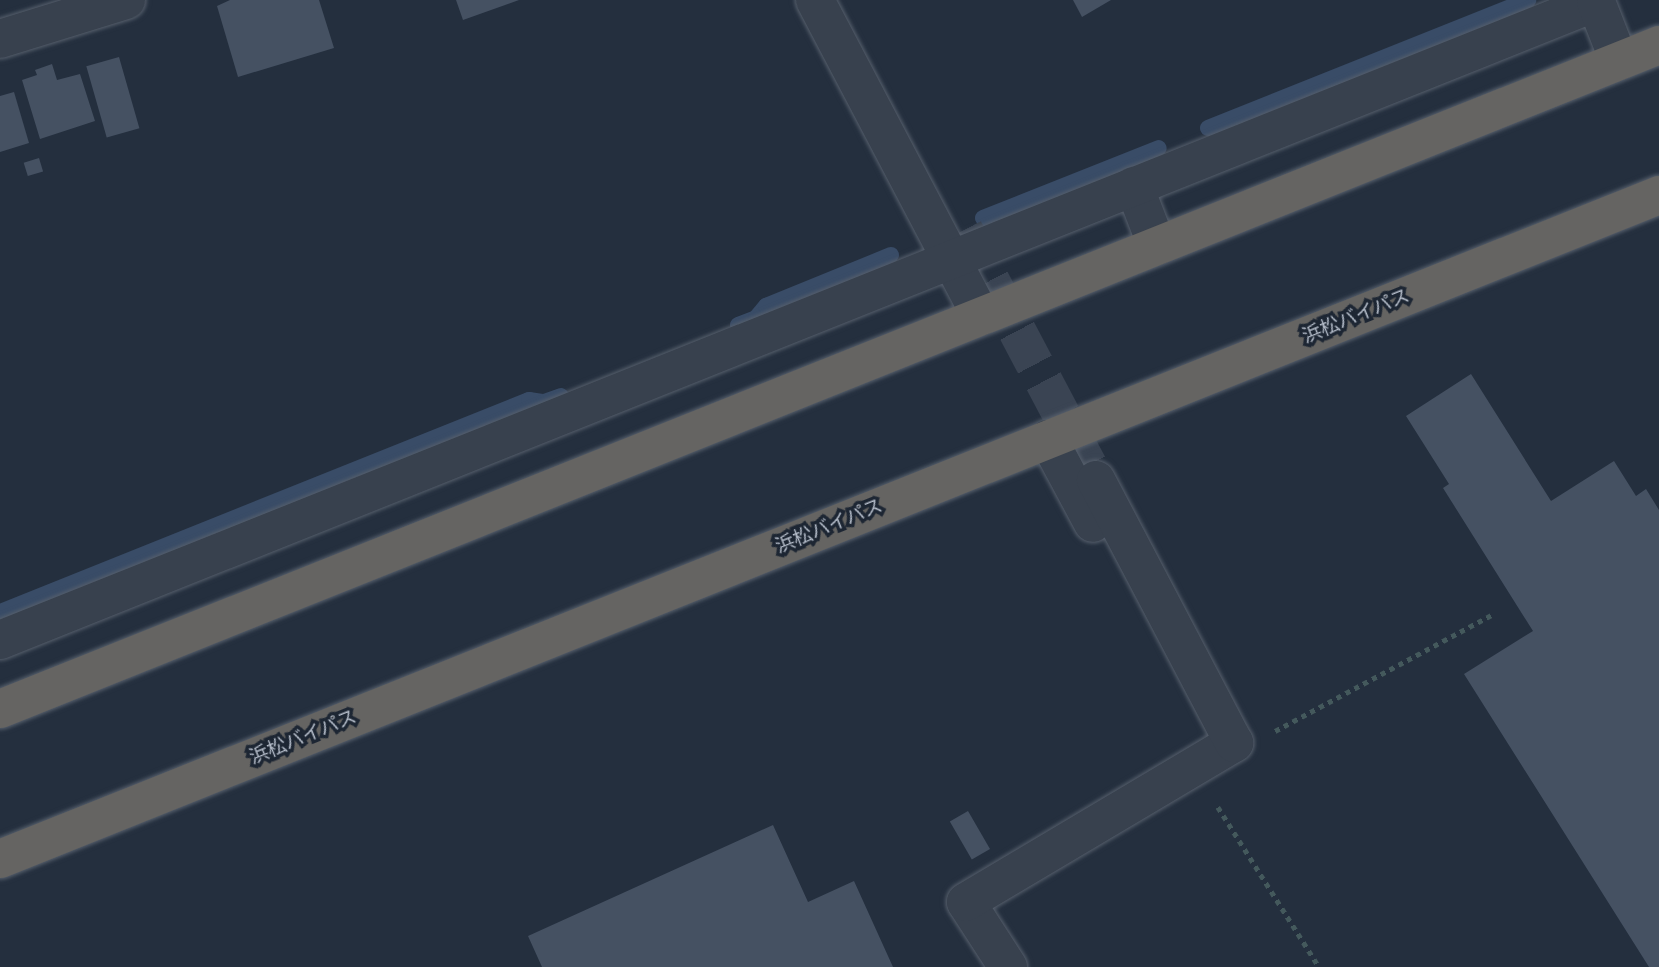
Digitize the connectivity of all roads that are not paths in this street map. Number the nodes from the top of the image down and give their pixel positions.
1 (126, 0) edge
2 (819, 7) edge
3 (0, 39) edge
4 (1659, 45) edge
5 (1619, 61) junction
6 (1134, 186) junction
7 (1659, 195) edge
8 (958, 245) junction
9 (1157, 246) junction
10 (981, 316) junction
11 (1048, 439) junction
12 (1096, 480) tunnel mouth
13 (0, 640) edge
14 (0, 709) edge
15 (1214, 755) junction
16 (134, 805) junction
17 (0, 841) edge
18 (0, 859) edge
19 (1008, 967) edge

1 - 3 street
2 - 8 street
4 - 5 highway
5 - 6 street
5 - 9 highway
6 - 8 street
6 - 9 street
7 - 11 highway, 浜松バイパス
8 - 10 street
8 - 13 street
9 - 10 highway
10 - 14 highway
11 - 15 street
11 - 16 highway, 浜松バイパス
12 - 15 street
15 - 19 street
16 - 17 highway
16 - 18 highway, 浜松バイパス

